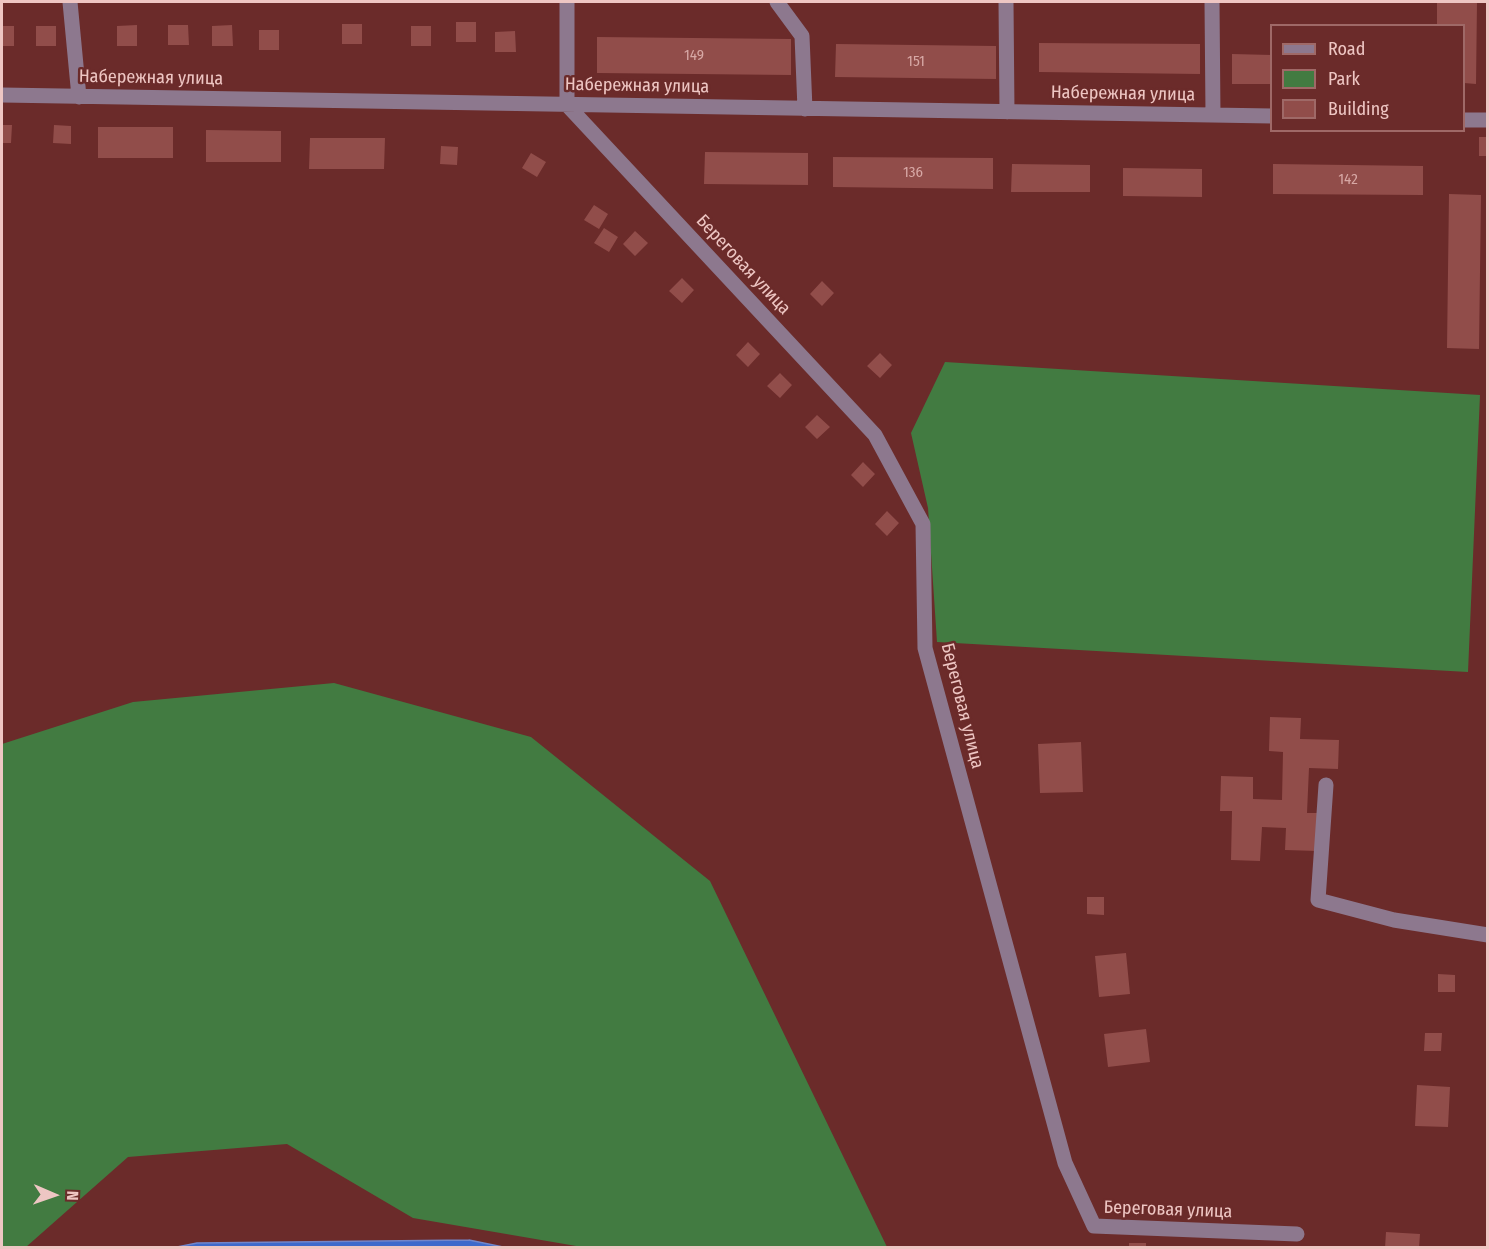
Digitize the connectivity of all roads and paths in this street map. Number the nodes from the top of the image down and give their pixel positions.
1 (70, 2) edge
2 (567, 2) edge
3 (777, 2) edge
4 (1006, 2) edge
5 (1212, 2) edge
6 (2, 95) edge
7 (80, 97) junction
8 (567, 105) junction
9 (805, 109) junction
10 (1007, 112) junction
11 (1213, 115) junction
12 (1270, 116) edge
13 (1465, 120) edge
14 (1488, 120) edge
15 (1326, 784) dead end
16 (1488, 935) edge
17 (1297, 1234) dead end

1 - 7 street
2 - 8 street
3 - 9 street
4 - 10 street
5 - 11 street
6 - 7 street, Набережная улица
7 - 8 street, Набережная улица
8 - 9 street, Набережная улица
8 - 17 street, Береговая улица
9 - 10 street, Набережная улица
10 - 11 street, Набережная улица
11 - 12 street, Набережная улица
13 - 14 street
15 - 16 street

